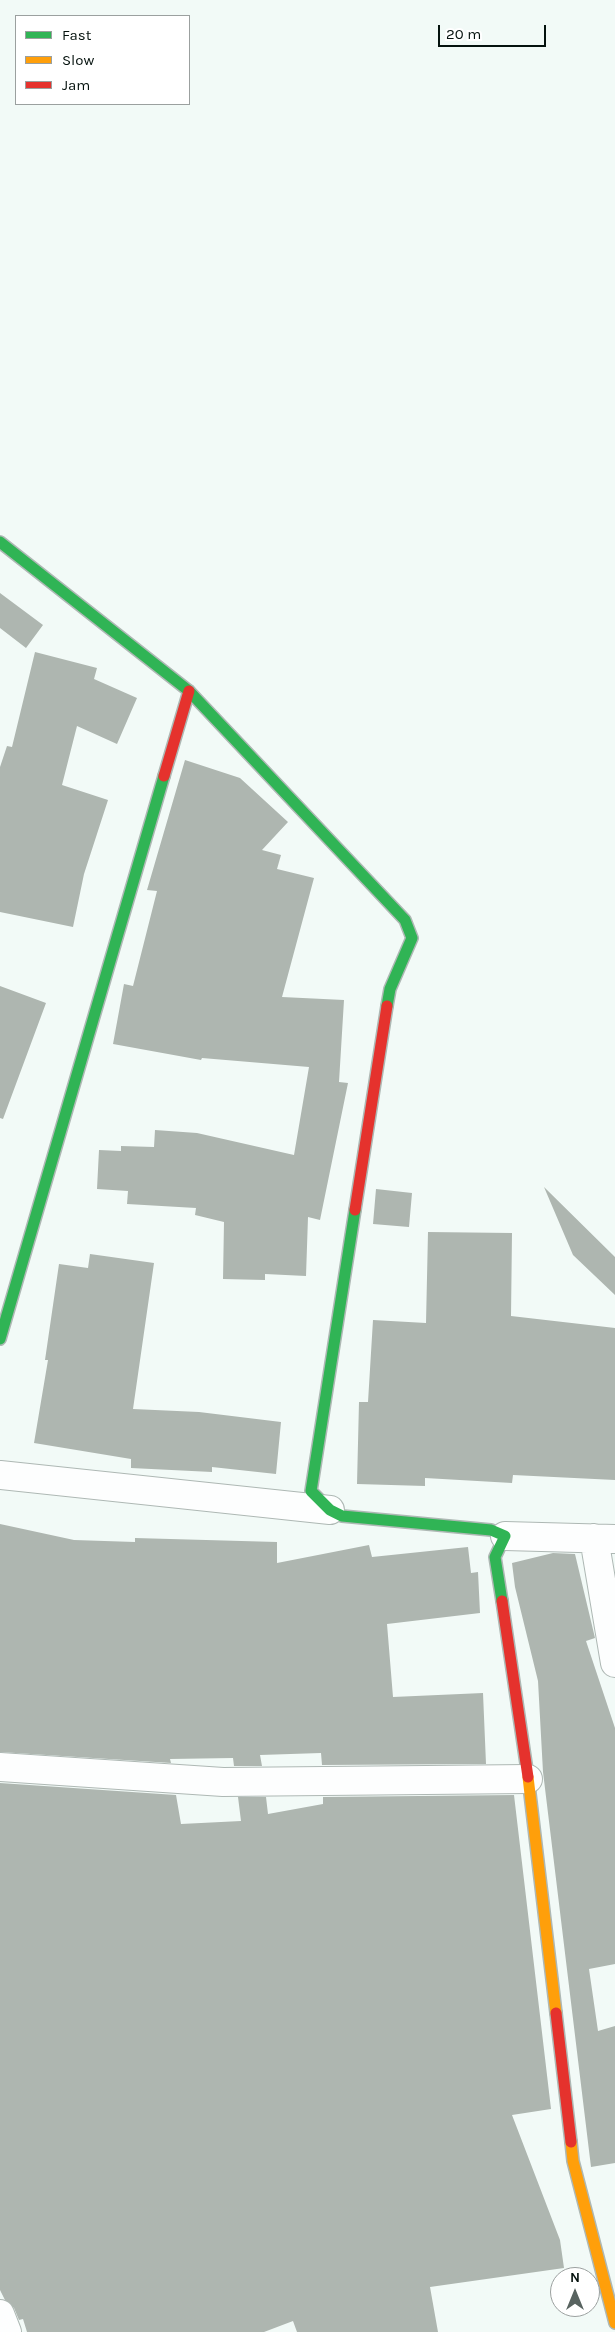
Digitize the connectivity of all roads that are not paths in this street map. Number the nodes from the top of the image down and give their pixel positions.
1 (0, 542) edge
2 (190, 691) junction
3 (0, 1339) edge
4 (0, 1475) edge
5 (330, 1510) junction
6 (505, 1536) junction
7 (604, 1538) edge
8 (615, 1663) edge
9 (0, 1766) edge
10 (528, 1779) junction
11 (0, 2314) edge
12 (615, 2323) edge
13 (7, 2332) edge

1 - 2 street
2 - 3 street
2 - 5 street
4 - 5 street
5 - 6 street
6 - 7 street
6 - 10 street
7 - 8 street
9 - 10 street
10 - 12 street
11 - 13 street

